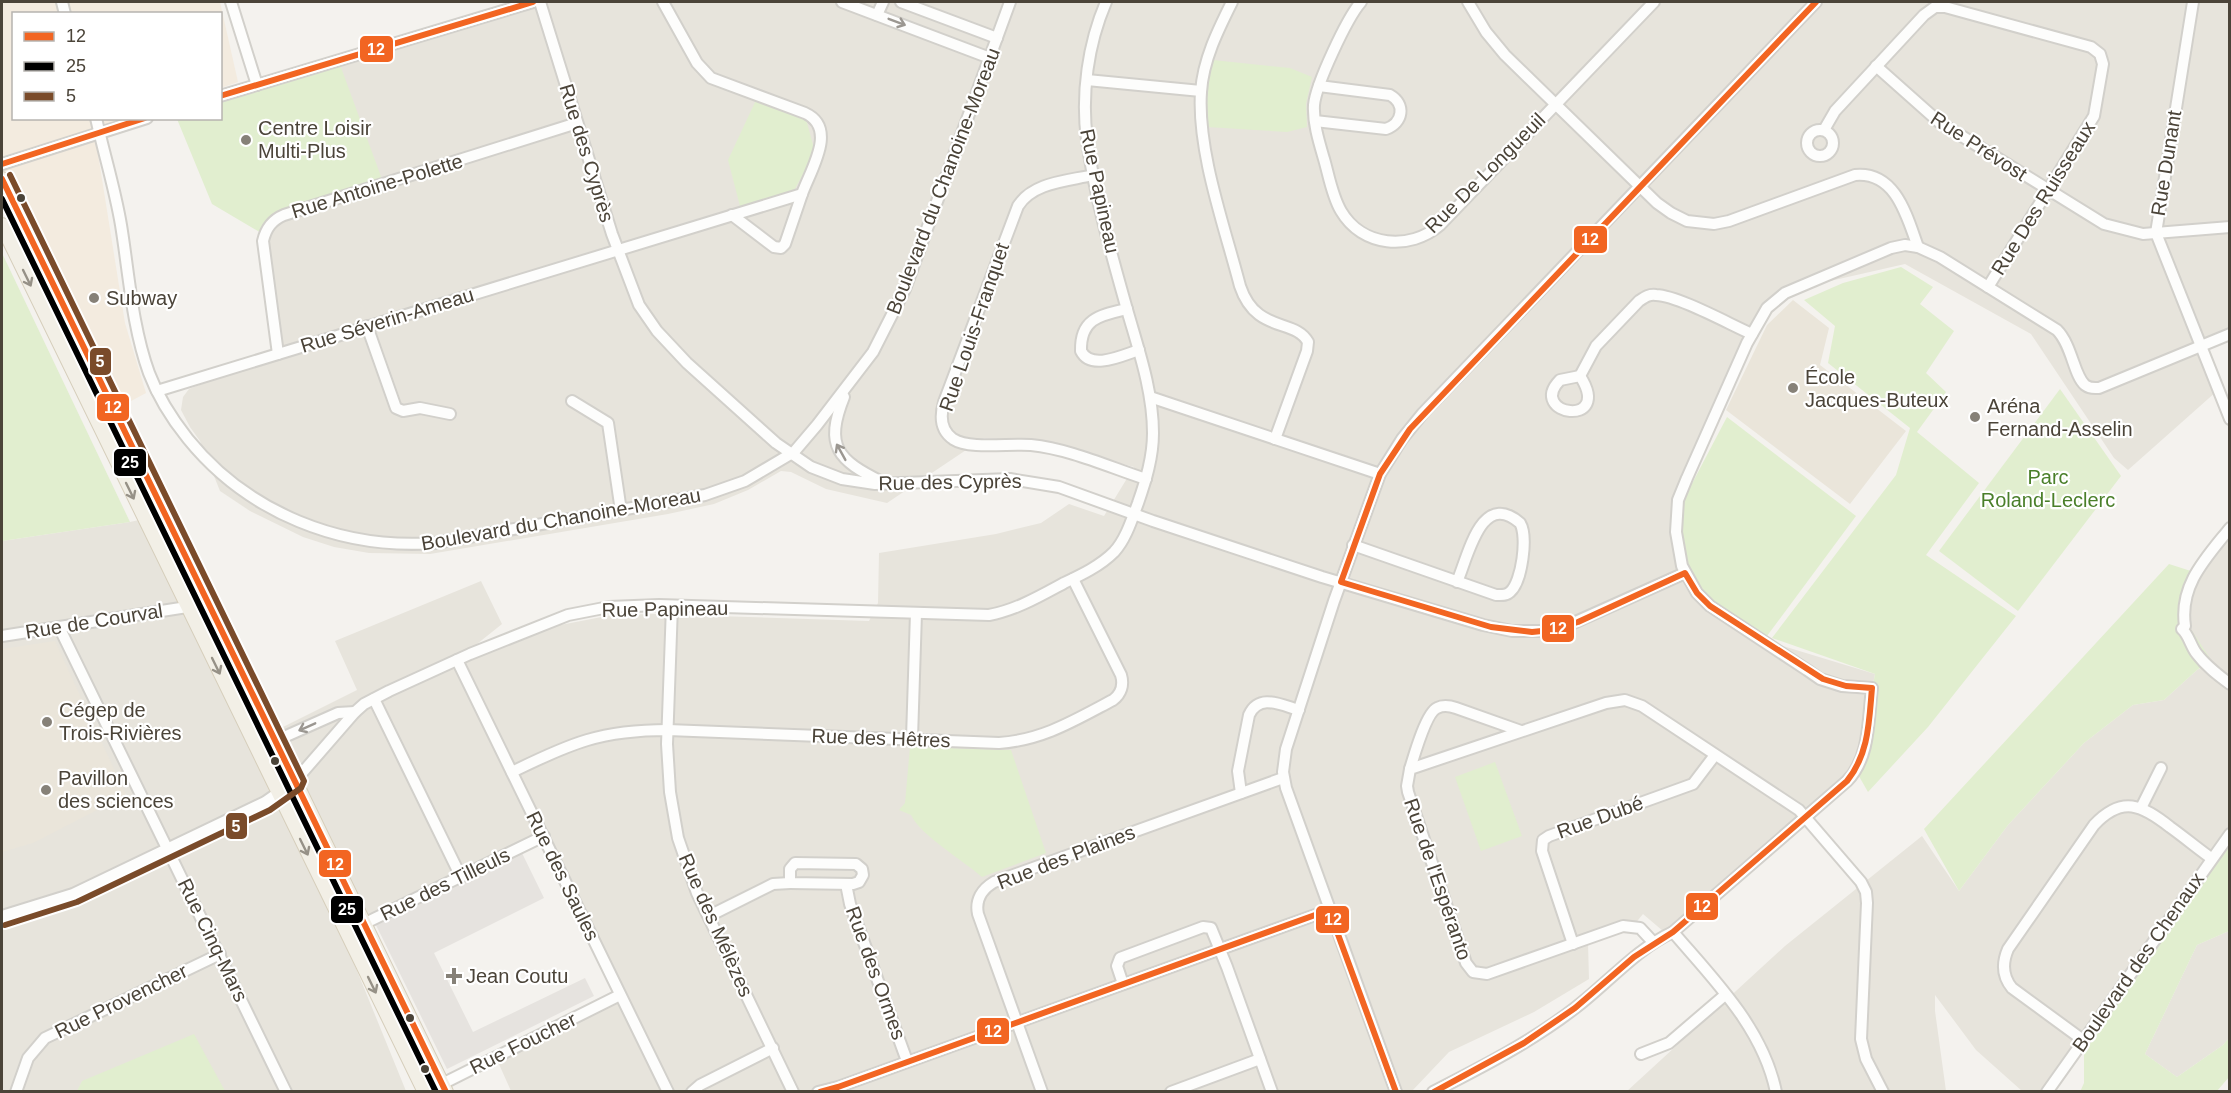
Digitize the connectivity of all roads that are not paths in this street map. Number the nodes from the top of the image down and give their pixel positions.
1 (231, 2) edge
2 (533, 2) edge
3 (540, 2) edge
4 (663, 2) edge
5 (842, 2) edge
6 (883, 2) edge
7 (901, 2) edge
8 (1011, 2) edge
9 (1106, 2) edge
10 (1232, 2) edge
11 (1361, 2) edge
12 (1468, 2) edge
13 (1653, 2) edge
14 (1816, 2) edge
15 (2193, 2) edge
16 (877, 15) junction
17 (997, 38) junction
18 (990, 57) junction
19 (1876, 66) junction
20 (1087, 80) junction
21 (256, 85) junction
22 (1319, 86) junction
23 (1201, 91) junction
24 (222, 95) edge
25 (1555, 104) junction
26 (96, 120) edge
27 (141, 120) edge
28 (1315, 122) junction
29 (577, 123) junction
30 (1824, 130) dead end
31 (99, 133) junction
32 (2, 164) edge
33 (1093, 175) junction
34 (2, 179) edge
35 (1641, 187) junction
36 (2048, 190) junction
37 (802, 194) junction
38 (732, 215) junction
39 (2, 225) edge
40 (2229, 227) edge
41 (2156, 233) junction
42 (1918, 247) junction
43 (617, 250) junction
44 (1988, 287) junction
45 (1127, 309) junction
46 (367, 326) junction
47 (1752, 334) junction
48 (2229, 334) edge
49 (2200, 345) junction
50 (1139, 350) junction
51 (278, 354) junction
52 (1580, 376) dead end
53 (848, 386) junction
54 (157, 391) junction
55 (1150, 397) junction
56 (572, 401) dead end
57 (450, 414) dead end
58 (2229, 419) edge
59 (1275, 439) junction
60 (790, 454) junction
61 (1380, 474) junction
62 (1146, 479) junction
63 (888, 485) junction
64 (621, 511) junction
65 (1134, 514) junction
66 (2229, 528) edge
67 (1353, 545) junction
68 (1685, 573) junction
69 (1073, 579) junction
70 (1341, 582) junction
71 (1457, 582) junction
72 (672, 606) junction
73 (187, 607) junction
74 (916, 613) junction
75 (59, 627) junction
76 (2, 636) edge
77 (457, 660) junction
78 (2229, 684) edge
79 (374, 699) junction
80 (1299, 710) junction
81 (356, 712) junction
82 (668, 730) junction
83 (1521, 731) junction
84 (912, 738) junction
85 (275, 741) junction
86 (1714, 755) junction
87 (2161, 768) dead end
88 (1410, 769) junction
89 (512, 772) junction
90 (1283, 778) junction
91 (295, 781) junction
92 (1241, 793) junction
93 (279, 794) junction
94 (2141, 808) junction
95 (1805, 817) junction
96 (2229, 834) edge
97 (544, 836) junction
98 (168, 849) junction
99 (2211, 858) junction
100 (460, 877) junction
101 (790, 883) junction
102 (846, 884) junction
103 (1329, 910) junction
104 (2, 916) edge
105 (709, 916) junction
106 (365, 924) junction
107 (347, 932) junction
108 (1672, 932) junction
109 (1653, 942) junction
110 (1573, 944) junction
111 (1220, 948) junction
112 (220, 954) junction
113 (1123, 984) junction
114 (620, 995) junction
115 (1725, 995) junction
116 (1018, 1022) junction
117 (2083, 1040) junction
118 (773, 1048) junction
119 (1641, 1054) dead end
120 (1260, 1059) junction
121 (907, 1061) junction
122 (444, 1087) edge
123 (16, 1092) edge
124 (286, 1092) edge
125 (425, 1092) edge
126 (668, 1092) edge
127 (692, 1092) edge
128 (793, 1092) edge
129 (818, 1092) edge
130 (1042, 1092) edge
131 (1171, 1092) edge
132 (1272, 1092) edge
133 (1396, 1092) edge
134 (1433, 1092) edge
135 (1776, 1092) edge
136 (1883, 1092) edge
137 (2047, 1092) edge

1 - 21 street
2 - 21 street
3 - 29 street, Rue des Cyprès
4 - 37 street
5 - 16 street
6 - 16 street
7 - 17 street
8 - 17 street, Boulevard du Chanoine-Moreau
9 - 20 street, Rue Papineau
10 - 23 street
11 - 22 street, Rue De Longueuil
12 - 25 street
13 - 25 street, Rue De Longueuil
14 - 35 street
15 - 41 street, Rue Dunant
16 -> 18 street
17 - 18 street, Boulevard du Chanoine-Moreau
18 - 53 street, Boulevard du Chanoine-Moreau
19 - 30 street, Rue Des Ruisseaux
19 - 36 street, Rue Prévost
19 - 36 street, Rue Des Ruisseaux
20 - 23 street
20 - 33 street, Rue Papineau
21 - 24 street
22 - 28 street, Rue De Longueuil
22 - 28 street
23 - 59 street
25 - 28 street, Rue De Longueuil
25 - 35 street
26 - 31 street, Boulevard du Chanoine-Moreau
27 - 31 street
29 - 43 street, Rue des Cyprès
29 - 51 street, Rue Antoine-Polette
31 - 32 street
31 - 54 street, Boulevard du Chanoine-Moreau
33 - 45 street, Rue Papineau
33 - 62 street, Rue Louis-Franquet
34 - 85 main road
35 - 42 street
35 - 61 street
36 - 41 street, Rue Prévost
36 - 44 street, Rue Des Ruisseaux
37 - 38 street, Rue Séverin-Ameau
37 - 38 street
38 - 43 street, Rue Séverin-Ameau
39 -> 73 main road
40 - 41 street, Rue Prévost
41 - 49 street, Rue Dunant
42 - 44 street
42 - 47 street
43 - 46 street, Rue Séverin-Ameau
43 - 60 street, Rue des Cyprès
44 - 49 street
45 - 50 street, Rue Papineau
45 - 50 street
46 - 51 street, Rue Séverin-Ameau
46 - 57 street
47 - 52 street
47 - 68 street
48 - 49 street
49 - 58 street, Rue Dunant
50 - 55 street, Rue Papineau
51 - 54 street, Rue Séverin-Ameau
53 - 60 street, Boulevard du Chanoine-Moreau
63 -> 53 street
54 - 64 street, Boulevard du Chanoine-Moreau
55 - 59 street
55 - 62 street, Rue Papineau
56 - 64 street
59 - 61 street
60 - 63 street, Rue des Cyprès
60 - 64 street, Boulevard du Chanoine-Moreau
61 - 67 street
62 - 65 street, Rue Papineau
63 - 65 street, Rue des Cyprès
65 - 69 street, Rue Papineau
65 - 70 street, Rue des Cyprès
66 - 78 street
67 - 70 street
67 - 71 street
68 - 70 street, Rue des Cyprès
68 - 95 street
69 - 74 street, Rue Papineau
69 - 84 street, Rue des Hêtres
70 - 80 street
71 - 71 street
72 - 74 street, Rue Papineau
72 - 77 street, Rue Papineau
72 - 82 street, Rue des Mélèzes
73 - 75 street, Rue de Courval
73 -> 93 main road
74 - 84 street
75 - 76 street, Rue de Courval
75 - 98 street, Rue Cinq-Mars
77 - 79 street, Rue Papineau
77 - 89 street, Rue des Saules
79 - 81 street, Rue Papineau
79 - 100 street
80 - 90 street
80 - 92 street
81 -> 85 street
81 - 91 street, Rue Papineau
82 - 84 street, Rue des Hêtres
82 - 89 street, Rue des Hêtres
82 - 105 street, Rue des Mélèzes
83 - 86 street, Rue de l'Espéranto
83 - 88 street, Rue de l'Espéranto
83 - 88 street, Rue de l'Espéranto
85 - 91 main road
86 - 95 street, Rue de l'Espéranto
86 - 110 street, Rue Dubé
87 - 94 street
88 - 110 street, Rue de l'Espéranto
89 - 97 street, Rue des Saules
90 - 92 street, Rue des Plaines
90 - 103 street
91 - 93 street, Rue Papineau
91 - 106 main road
92 - 116 street, Rue des Plaines
93 - 98 street, Rue Papineau
93 -> 107 main road
94 - 99 street
94 - 117 street
95 - 108 street
95 - 136 street, Rue de l'Espéranto
96 - 99 street, Boulevard des Chenaux
97 - 100 street, Rue des Tilleuls
97 - 114 street, Rue des Saules
98 - 104 street, Rue Papineau
98 - 112 street, Rue Cinq-Mars
99 - 117 street, Boulevard des Chenaux
100 - 106 street, Rue des Tilleuls
101 - 102 street, Rue des Ormes
101 - 102 street, Rue des Ormes
101 - 105 street, Rue des Ormes
102 - 121 street, Rue des Ormes
103 - 111 street
103 - 133 street
105 - 118 street, Rue des Mélèzes
106 - 107 street, Rue des Tilleuls
106 - 122 main road
107 -> 125 main road
108 - 109 street
108 - 115 street
109 - 110 street, Rue de l'Espéranto
109 - 134 street
111 - 113 street
111 - 113 street
111 - 120 street
112 - 123 street, Rue Provencher
112 - 124 street, Rue Cinq-Mars
113 - 116 street
114 - 122 street, Rue Foucher
114 - 126 street, Rue des Saules
115 - 119 street
115 - 135 street
116 - 121 street
116 - 130 street, Rue des Plaines
117 - 137 street, Boulevard des Chenaux
118 - 127 street
118 - 128 street, Rue des Mélèzes
120 - 131 street
120 - 132 street
121 - 129 street
122 - 125 street, Rue Foucher

